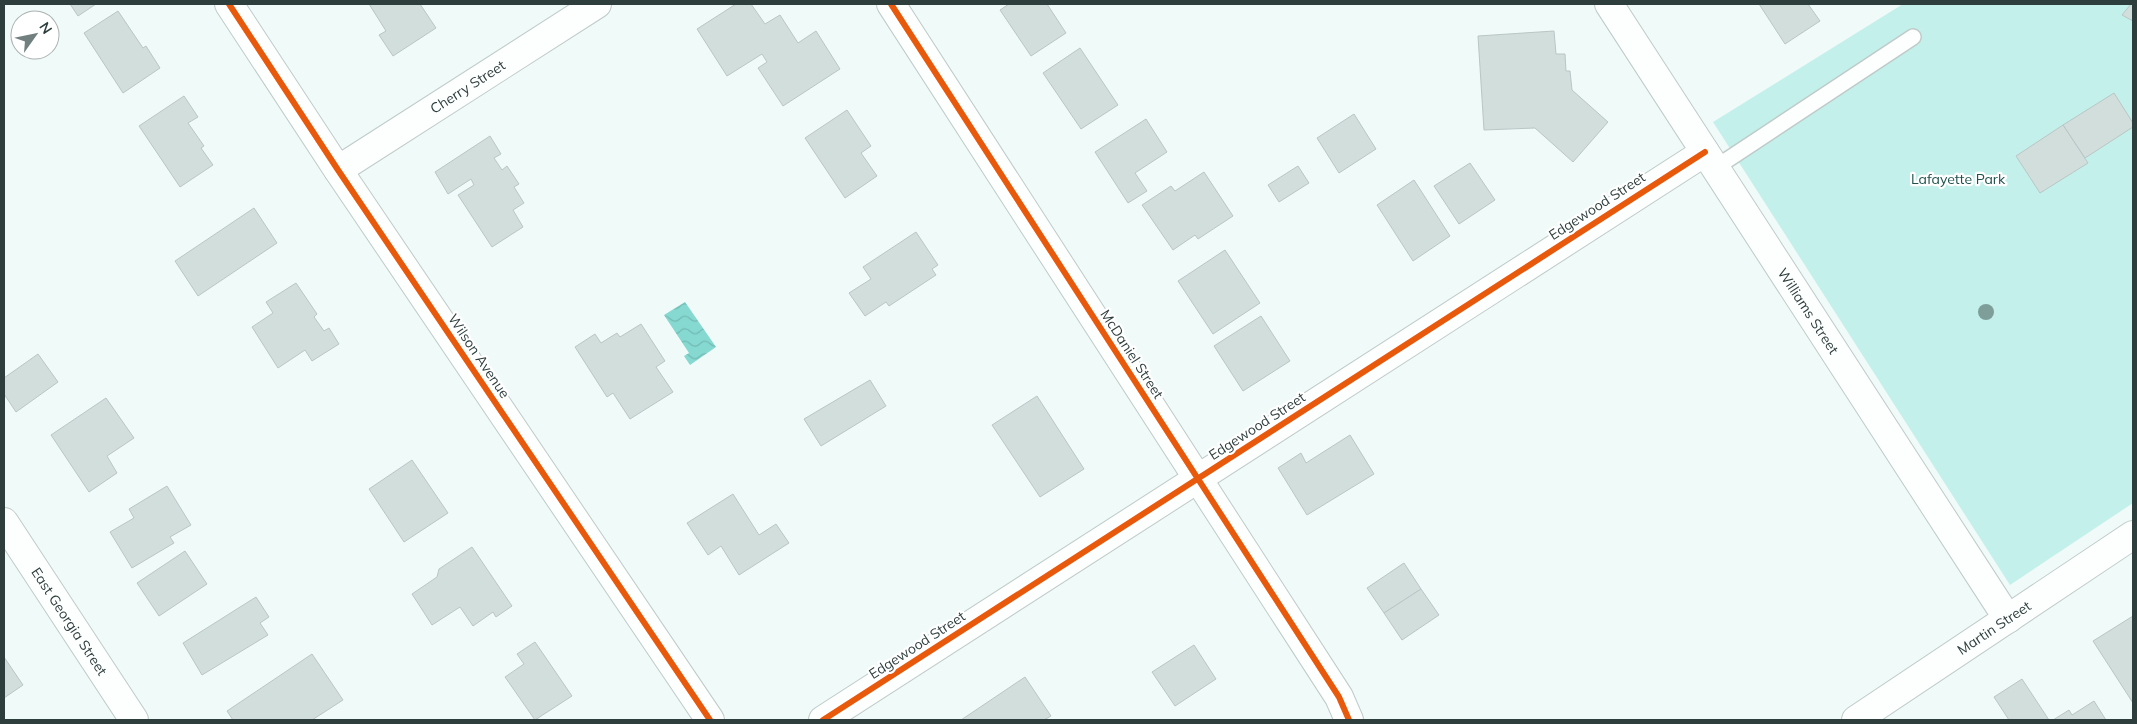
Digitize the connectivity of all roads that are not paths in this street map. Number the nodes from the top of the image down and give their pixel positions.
1 (229, 4) edge
2 (597, 4) edge
3 (891, 4) edge
4 (1609, 4) edge
5 (1913, 37) dead end
6 (1710, 160) junction
7 (338, 170) junction
8 (1198, 479) junction
9 (4, 522) edge
10 (2133, 535) edge
11 (2008, 619) junction
12 (134, 720) edge
13 (710, 720) edge
14 (823, 720) edge
15 (1349, 720) edge
16 (1856, 720) edge

1 - 7 street, Wilson Avenue
2 - 7 street, Cherry Street
3 - 8 street, McDaniel Street
4 - 6 street, Williams Street
5 - 6 lane
6 - 8 street, Edgewood Street
6 - 11 street, Williams Street
7 - 13 street, Wilson Avenue
8 - 14 street, Edgewood Street
8 - 15 street, McDaniel Street
9 - 12 street, East Georgia Street
10 - 11 street, Martin Street
11 - 16 street, Martin Street

